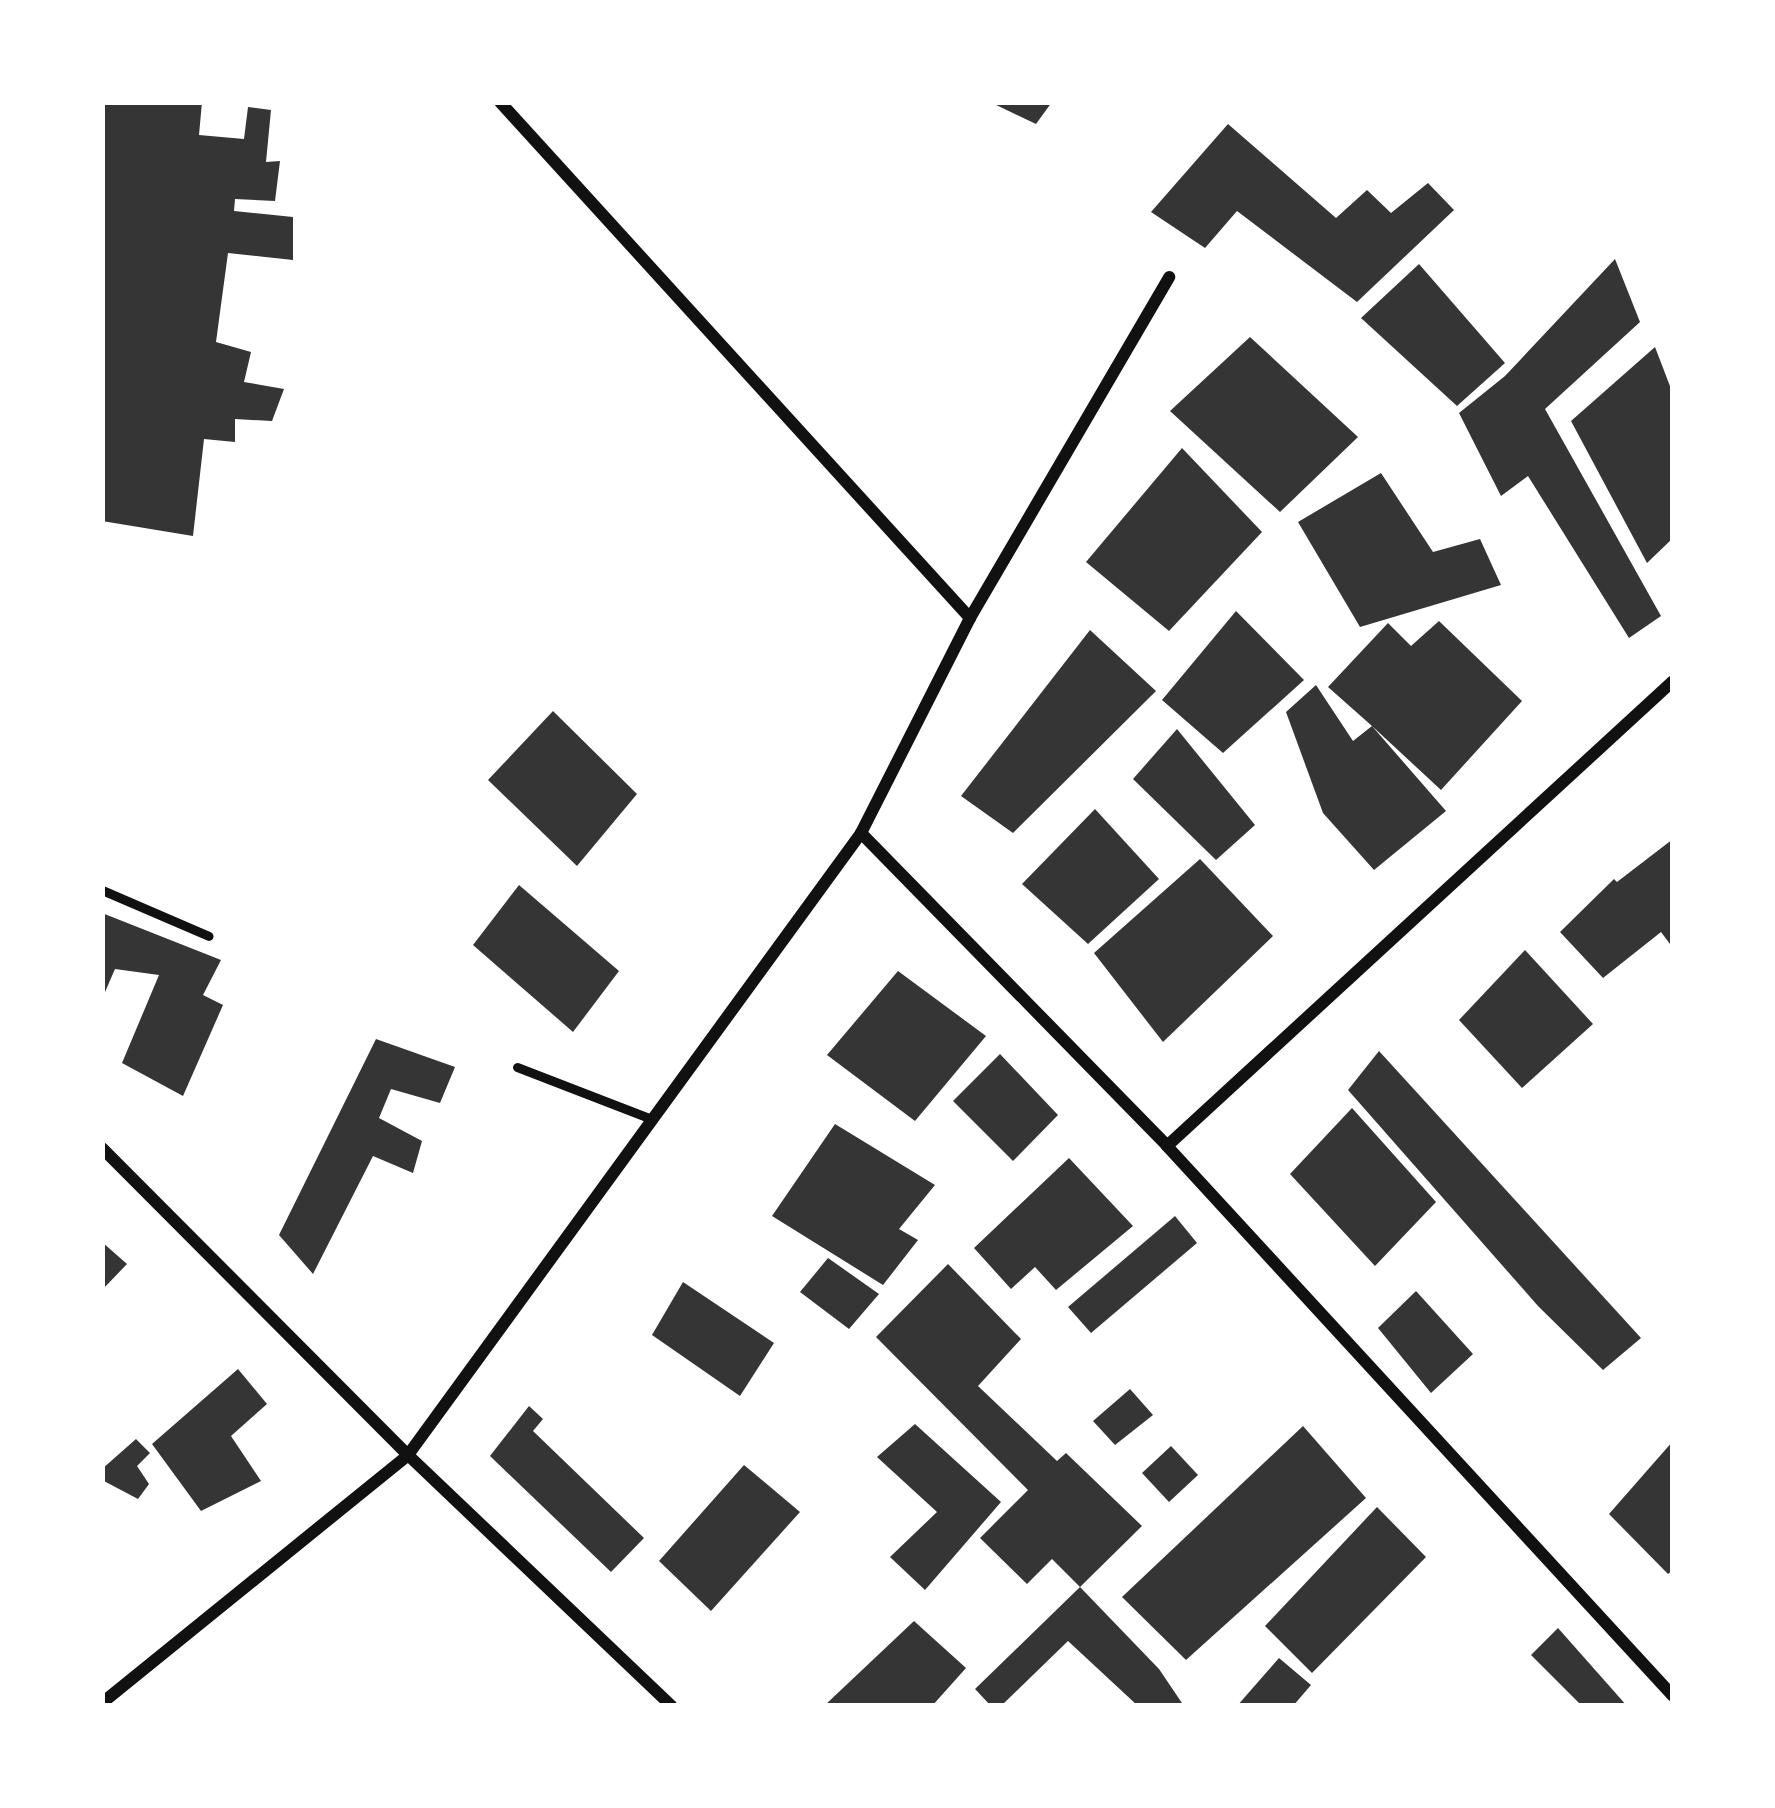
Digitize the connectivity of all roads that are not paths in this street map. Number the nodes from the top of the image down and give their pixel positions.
1 (500, 102) edge
2 (1169, 277) dead end
3 (970, 617) junction
4 (1673, 681) edge
5 (861, 833) junction
6 (102, 890) edge
7 (209, 936) dead end
8 (517, 1067) dead end
9 (652, 1119) junction
10 (1167, 1146) junction
11 (102, 1148) edge
12 (408, 1455) junction
13 (1673, 1696) edge
14 (102, 1703) edge
15 (672, 1706) edge

1 - 3 street
2 - 3 street
3 - 5 street
4 - 10 street
5 - 9 street
5 - 10 street
6 - 7 lane
8 - 9 lane
9 - 12 street
10 - 13 street
11 - 12 street
12 - 14 street
12 - 15 street

